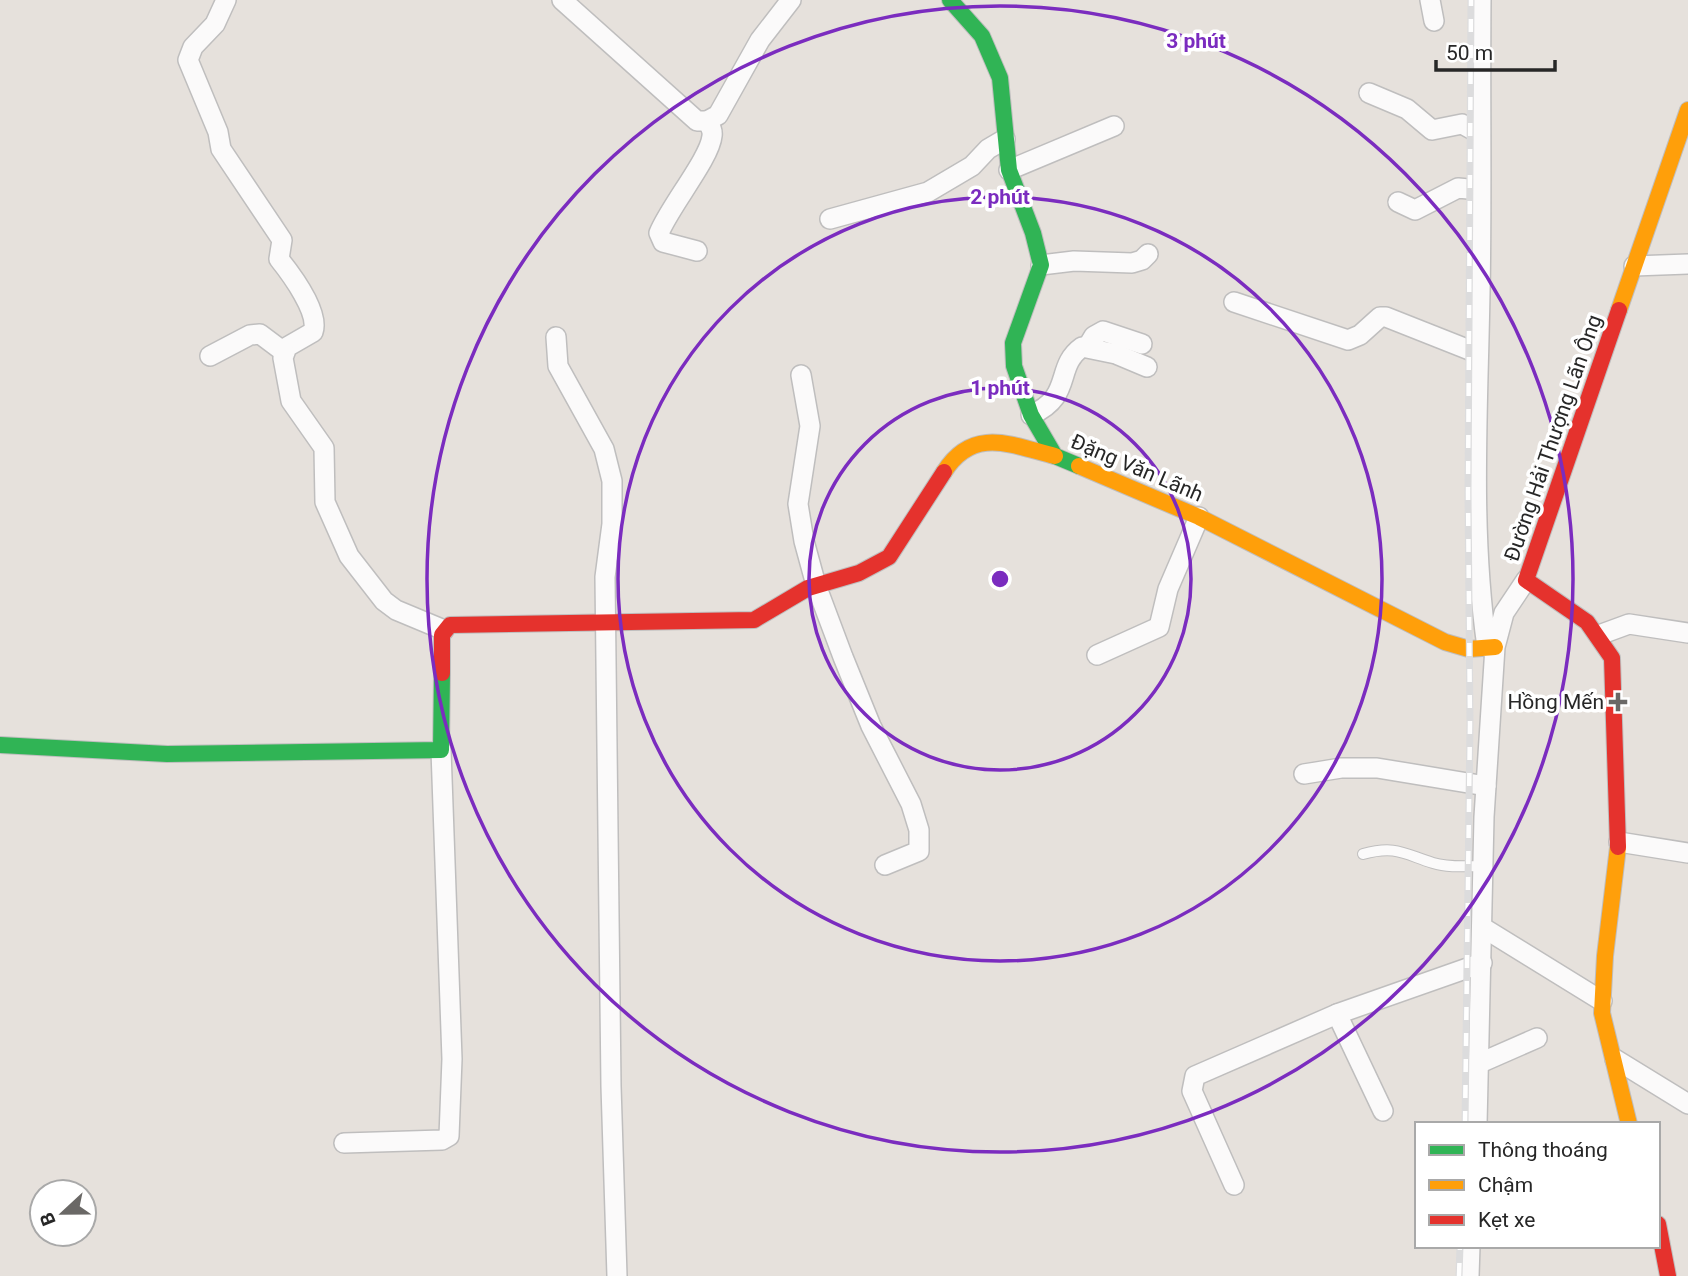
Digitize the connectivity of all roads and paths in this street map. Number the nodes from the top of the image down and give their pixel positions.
1 (226, 0) edge
2 (562, 0) edge
3 (790, 0) edge
4 (950, 0) edge
5 (1430, 0) edge
6 (1481, 0) edge
7 (1434, 21) dead end
8 (1368, 93) dead end
9 (1688, 110) edge
10 (707, 121) junction
11 (1114, 126) dead end
12 (1479, 134) junction
13 (1005, 139) junction
14 (1009, 170) junction
15 (1479, 190) junction
16 (1398, 202) dead end
17 (830, 219) dead end
18 (696, 251) dead end
19 (1148, 254) dead end
20 (1688, 264) edge
21 (1041, 265) junction
22 (1634, 266) junction
23 (1234, 302) dead end
24 (556, 337) dead end
25 (1142, 344) dead end
26 (1088, 346) junction
27 (284, 352) junction
28 (1477, 353) junction
29 (210, 356) dead end
30 (1147, 367) dead end
31 (801, 375) dead end
32 (1031, 415) junction
33 (1055, 456) junction
34 (1199, 517) junction
35 (1527, 580) junction
36 (816, 585) junction
37 (607, 621) junction
38 (444, 630) junction
39 (1688, 633) edge
40 (1599, 635) junction
41 (1491, 647) junction
42 (1097, 656) dead end
43 (0, 745) edge
44 (441, 750) junction
45 (1304, 774) dead end
46 (1486, 786) junction
47 (1619, 842) junction
48 (1688, 853) edge
49 (1363, 854) dead end
50 (885, 865) dead end
51 (1483, 866) junction
52 (1482, 927) junction
53 (1482, 963) junction
54 (1602, 1001) junction
55 (1337, 1014) junction
56 (1537, 1038) dead end
57 (1615, 1059) junction
58 (1480, 1063) junction
59 (1688, 1104) edge
60 (1383, 1111) dead end
61 (1477, 1122) edge
62 (1629, 1122) edge
63 (344, 1143) dead end
64 (1234, 1185) dead end
65 (1660, 1234) edge
66 (1470, 1248) edge
67 (617, 1276) edge
68 (1469, 1276) edge
69 (1668, 1276) edge

1 - 27 street
2 - 10 street
3 - 10 street
4 - 13 street
5 - 7 street
6 - 12 street
8 - 12 street
9 - 22 street, Đường Hải Thượng Lãn Ông
10 - 18 street
11 - 14 street
12 - 15 street
13 - 14 street
13 - 17 street
14 - 21 street
15 - 16 street
15 - 28 street
19 - 21 street
20 - 22 street
21 - 32 street, Đặng Văn Lãnh
22 - 35 street, Đường Hải Thượng Lãn Ông
23 - 28 street
24 - 37 street
25 - 26 street
26 - 30 street
26 - 32 street
27 - 29 street
27 - 38 street
28 - 41 street
31 - 36 street
32 - 33 street, Đặng Văn Lãnh
33 - 34 street, Đặng Văn Lãnh
33 - 36 street
34 - 41 street, Đặng Văn Lãnh
34 - 42 street
35 - 40 street, Đường Hải Thượng Lãn Ông
35 - 41 street
36 - 37 street
36 - 50 street
37 - 38 street
37 - 67 street
38 - 44 street
39 - 40 street
40 - 47 street, Đường Hải Thượng Lãn Ông
41 - 46 street
43 - 44 street
44 - 63 street
45 - 46 street
46 - 51 street
47 - 48 street
47 - 54 street, Đường Hải Thượng Lãn Ông
49 - 51 lane
51 - 52 street
52 - 53 street
52 - 54 street
53 - 55 street
53 - 58 street
54 - 57 street, Đường Hải Thượng Lãn Ông
55 - 60 street
55 - 64 street
56 - 58 street
57 - 59 street
57 - 62 street, Đường Hải Thượng Lãn Ông
58 - 61 street
65 - 69 street
66 - 68 street

